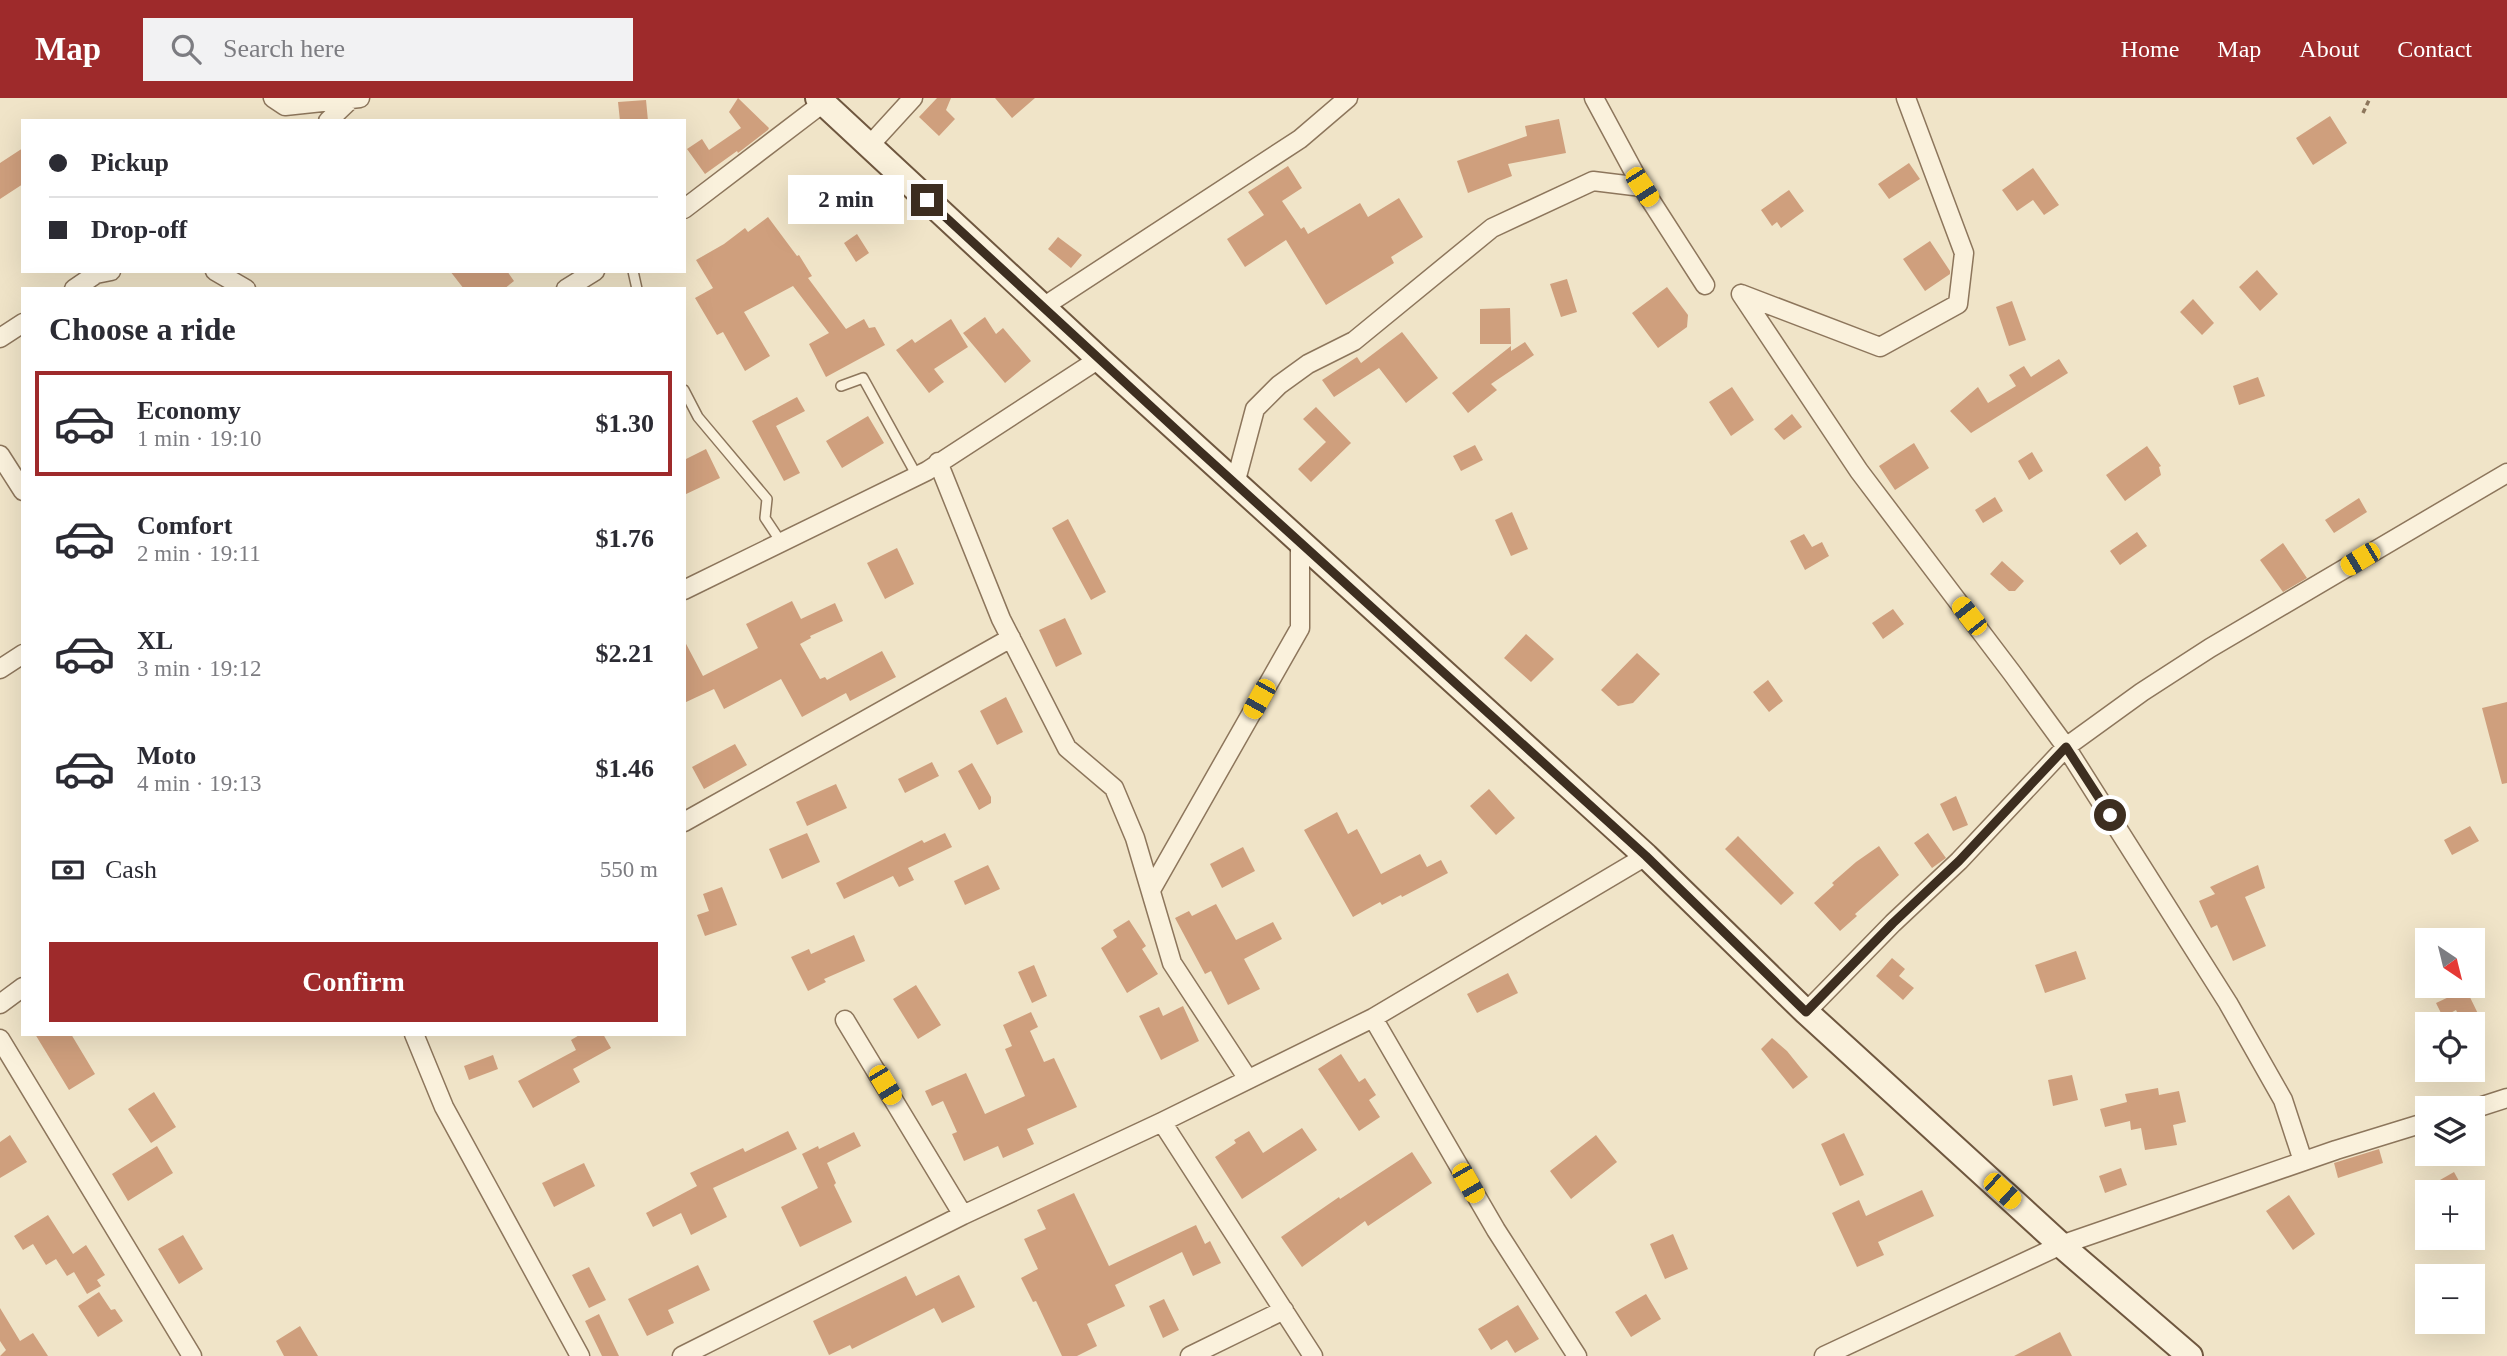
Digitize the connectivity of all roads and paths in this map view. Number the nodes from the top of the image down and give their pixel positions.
1 (273, 98) edge
2 (913, 98) edge
3 (1348, 98) edge
4 (1594, 98) edge
5 (1906, 98) edge
6 (2370, 98) edge
7 (356, 99) edge
8 (821, 101) edge
9 (2363, 113) dead end
10 (331, 119) edge
11 (869, 146) junction
12 (1642, 187) junction
13 (686, 207) edge
14 (101, 273) edge
15 (218, 273) edge
16 (592, 273) edge
17 (1705, 285) dead end
18 (77, 287) edge
19 (243, 287) edge
20 (569, 287) edge
21 (1043, 307) junction
22 (21, 324) edge
23 (0, 338) edge
24 (1098, 359) junction
25 (841, 386) dead end
26 (686, 394) edge
27 (0, 454) edge
28 (938, 462) junction
29 (2507, 473) edge
30 (917, 476) junction
31 (1236, 484) junction
32 (21, 488) edge
33 (1300, 541) junction
34 (781, 542) junction
35 (686, 589) edge
36 (1011, 638) junction
37 (21, 655) edge
38 (0, 669) edge
39 (2066, 747) junction
40 (686, 821) edge
41 (1646, 856) junction
42 (1151, 890) junction
43 (21, 988) edge
44 (0, 1004) edge
45 (1806, 1012) junction
46 (1373, 1018) junction
47 (845, 1020) dead end
48 (415, 1036) edge
49 (0, 1040) edge
50 (1248, 1079) junction
51 (2507, 1098) edge
52 (2485, 1105) edge
53 (1162, 1122) junction
54 (2415, 1126) edge
55 (2303, 1161) junction
56 (963, 1215) junction
57 (2061, 1245) junction
58 (1283, 1310) junction
59 (710, 1350) edge
60 (192, 1356) edge
61 (580, 1356) edge
62 (682, 1356) edge
63 (1191, 1356) edge
64 (1313, 1356) edge
65 (1577, 1356) edge
66 (1824, 1356) edge
67 (2190, 1356) edge

1 - 7 street
2 - 11 street
3 - 21 street
4 - 12 street
5 - 39 street
6 - 9 path
7 - 10 street
8 - 11 main road
8 - 13 street
11 - 21 main road
12 - 17 street
12 - 31 street
14 - 18 street
15 - 19 street
16 - 20 street
21 - 24 main road
22 - 23 street
24 - 28 street
24 - 31 main road
25 - 30 lane
26 - 34 lane
27 - 32 street
28 - 30 street
28 - 36 street
29 - 39 street
30 - 34 street
31 - 33 main road
33 - 41 main road
33 - 42 street
34 - 35 street
36 - 40 street
36 - 42 street
37 - 38 street
39 - 45 street
39 - 55 street
41 - 45 main road
41 - 46 street
42 - 50 street
43 - 44 street
45 - 57 main road
46 - 50 street
46 - 65 street
47 - 56 street
48 - 61 street
49 - 60 street
50 - 53 street
51 - 52 street
53 - 56 street
53 - 58 street
54 - 55 street
55 - 57 street
56 - 59 street
57 - 66 street
57 - 67 main road
58 - 63 street
58 - 64 street
59 - 62 street

